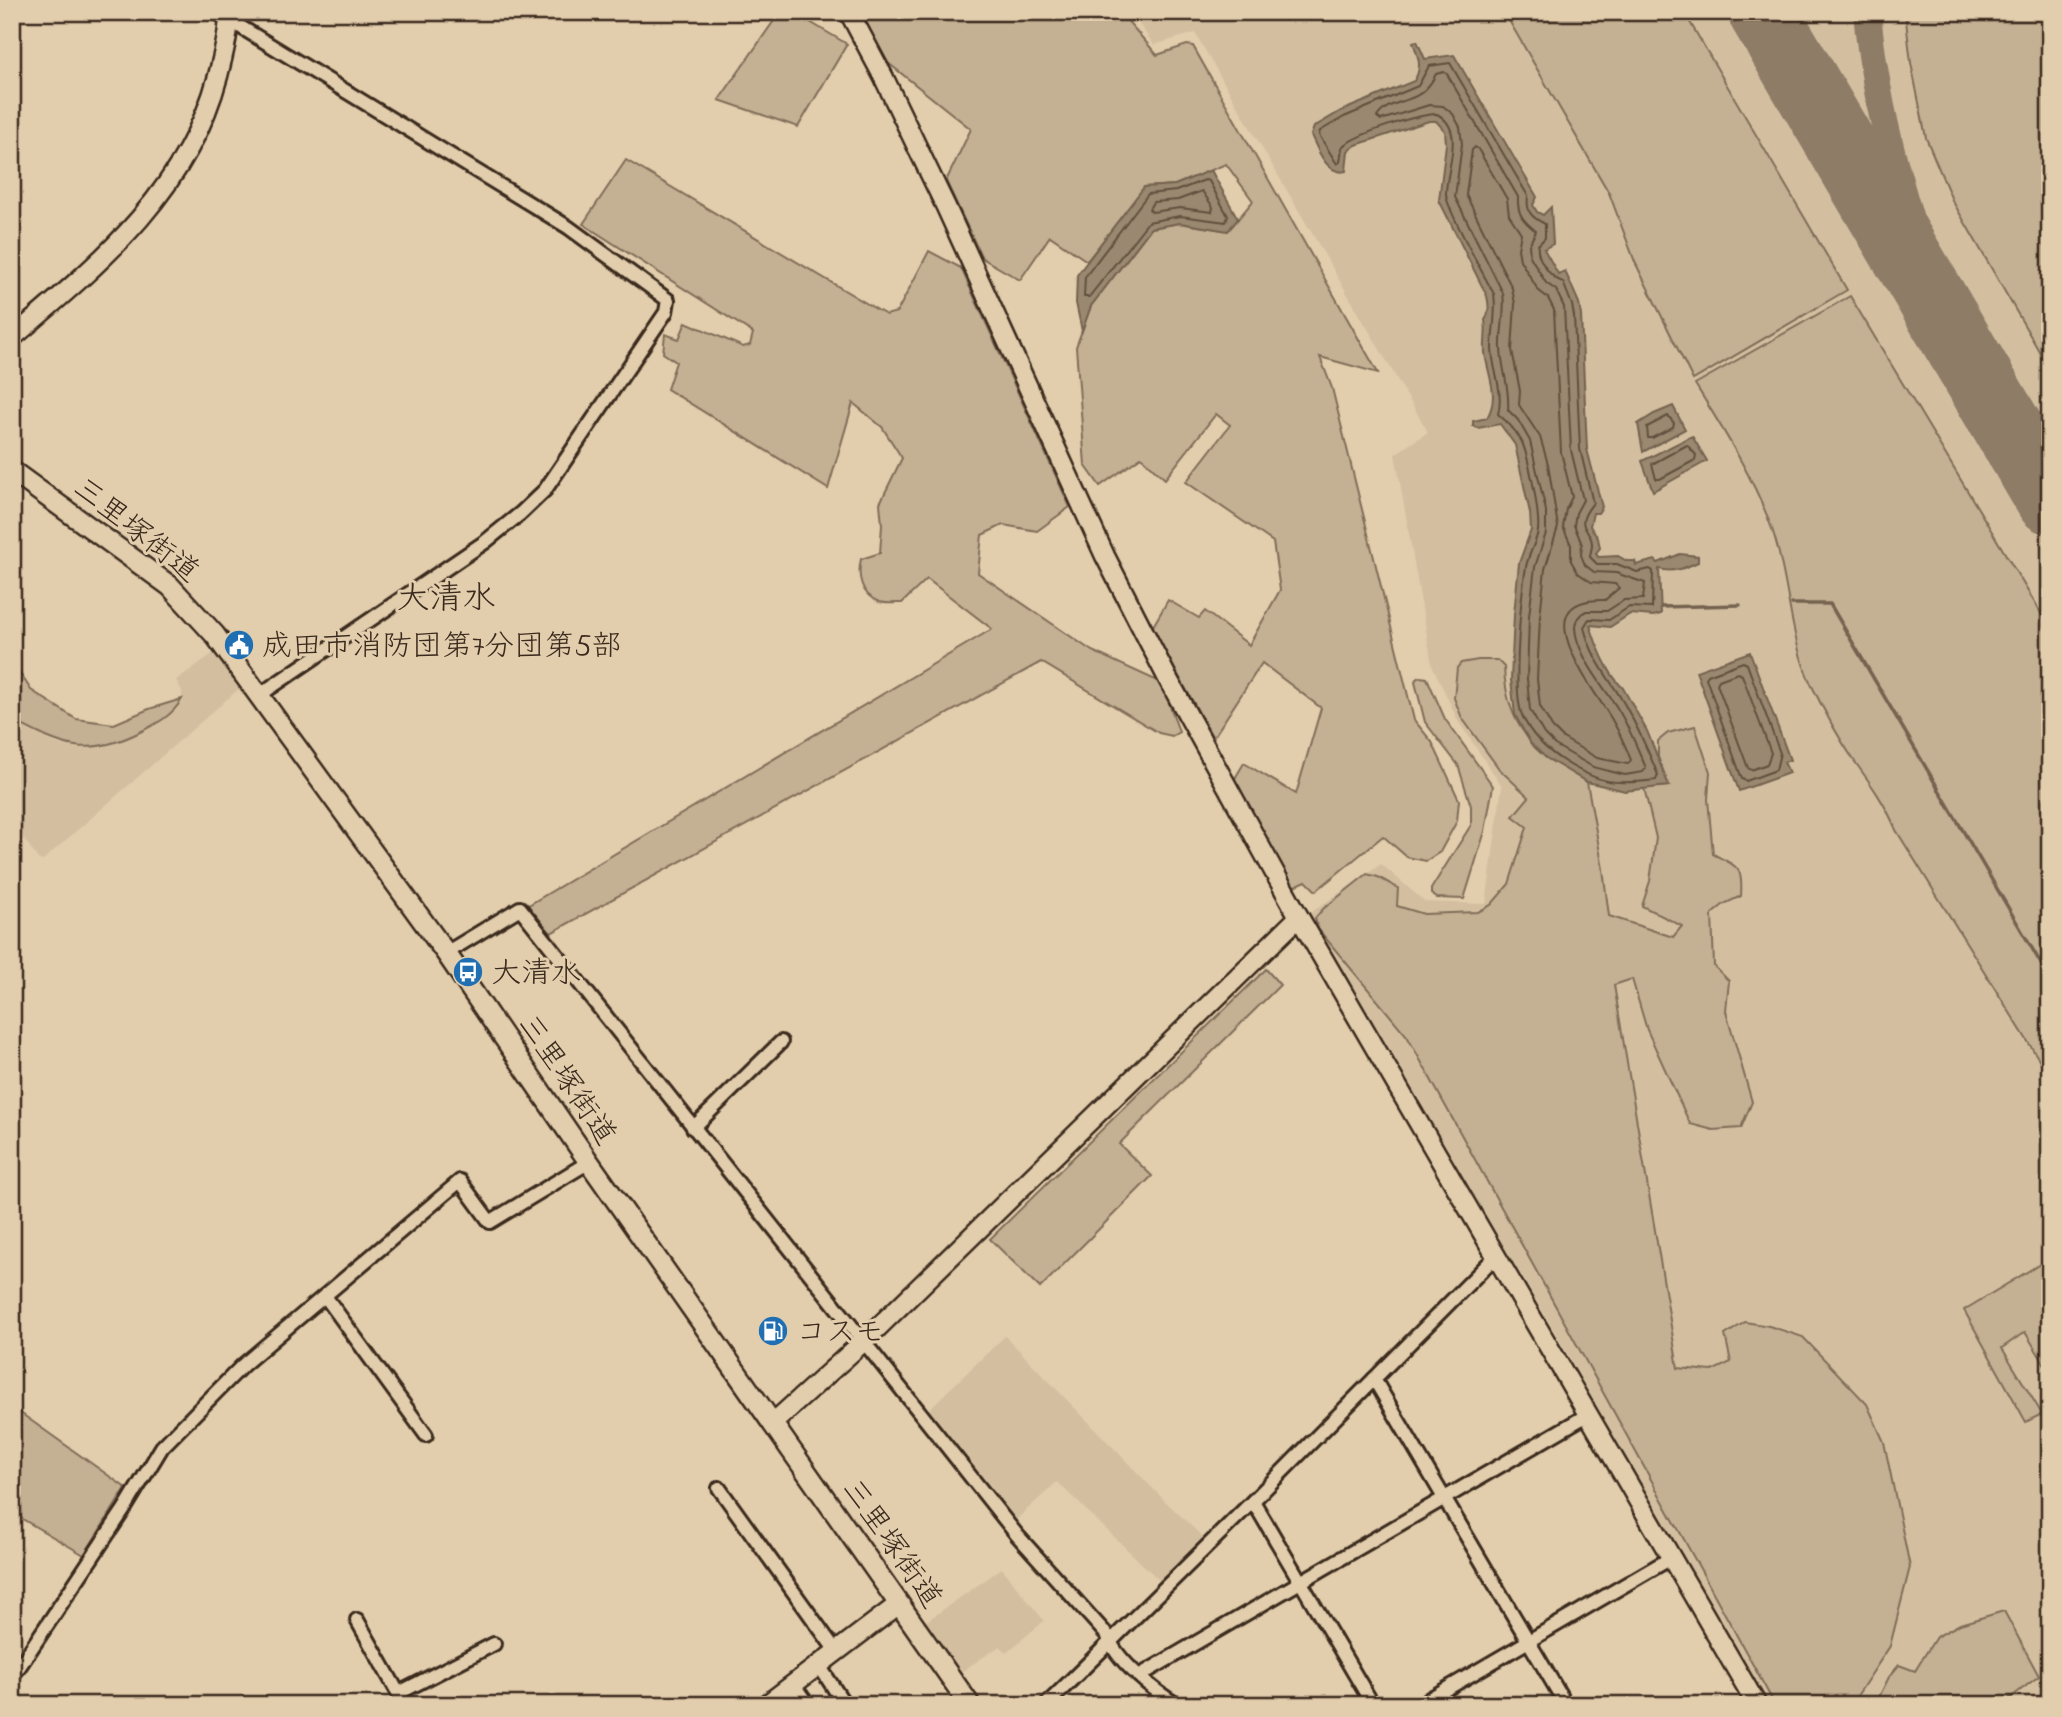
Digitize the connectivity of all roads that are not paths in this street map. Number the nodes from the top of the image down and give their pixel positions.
1 (849, 12) edge
2 (224, 15) edge
3 (12, 338) edge
4 (12, 471) edge
5 (258, 696) junction
6 (1299, 917) junction
7 (446, 953) junction
8 (781, 1042) dead end
9 (692, 1128) junction
10 (589, 1162) junction
11 (1497, 1255) junction
12 (325, 1296) junction
13 (864, 1341) junction
14 (1374, 1379) junction
15 (1588, 1414) junction
16 (773, 1423) junction
17 (426, 1435) dead end
18 (719, 1488) dead end
19 (1445, 1498) junction
20 (1253, 1501) junction
21 (1671, 1558) junction
22 (1300, 1582) junction
23 (899, 1604) junction
24 (357, 1620) dead end
25 (1529, 1641) junction
26 (1109, 1642) junction
27 (494, 1644) dead end
28 (836, 1651) junction
29 (818, 1664) junction
30 (17, 1670) dead end
31 (1139, 1676) junction
32 (793, 1684) junction
33 (402, 1699) edge
34 (1752, 1703) edge
35 (766, 1705) edge
36 (808, 1705) edge
37 (845, 1705) edge
38 (970, 1705) edge
39 (1046, 1705) edge
40 (1177, 1705) edge
41 (1373, 1705) edge
42 (1419, 1705) edge
43 (1566, 1705) edge

1 - 6 street
2 - 3 street
2 - 5 street
4 - 5 main road, 三里塚街道
5 - 7 main road, 三里塚街道
6 - 11 street
6 - 13 street
7 - 9 street
7 - 10 main road, 三里塚街道
8 - 9 street
9 - 13 street
10 - 12 street
10 - 16 main road, 三里塚街道
11 - 14 street
11 - 15 street
12 - 17 street
12 - 30 street
13 - 16 street
13 - 26 street
14 - 19 street
14 - 20 street
15 - 19 street
15 - 21 street
16 - 23 main road, 三里塚街道
18 - 28 street
19 - 22 street
19 - 25 street
20 - 22 street
20 - 26 street
21 - 25 street
21 - 34 street
22 - 31 street
22 - 41 street
23 - 28 street
23 - 38 main road, 三里塚街道
24 - 33 street
25 - 42 street
25 - 43 street
26 - 31 street
26 - 39 street
27 - 33 street
28 - 29 street
29 - 32 street
29 - 37 street
31 - 40 street
32 - 35 street
32 - 36 street

